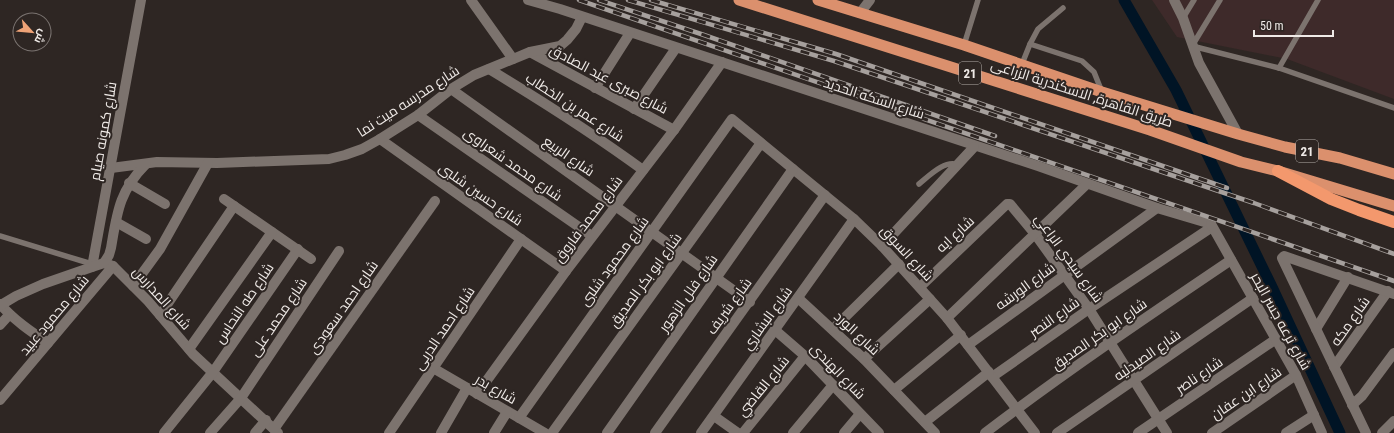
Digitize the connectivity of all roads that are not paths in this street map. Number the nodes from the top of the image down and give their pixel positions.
1 (141, 0) edge
2 (471, 0) edge
3 (528, 0) edge
4 (739, 0) edge
5 (818, 0) edge
6 (870, 0) edge
7 (978, 0) edge
8 (1174, 0) edge
9 (1194, 0) edge
10 (1220, 0) edge
11 (1318, 0) edge
12 (1063, 8) dead end
13 (860, 13) junction
14 (582, 17) junction
15 (1184, 18) junction
16 (630, 33) junction
17 (1030, 44) junction
18 (964, 45) junction
19 (1192, 46) junction
20 (676, 48) junction
21 (530, 52) junction
22 (513, 59) junction
23 (722, 62) junction
24 (1022, 64) junction
25 (1279, 68) junction
26 (489, 69) junction
27 (595, 88) junction
28 (451, 89) junction
29 (1102, 92) junction
30 (1394, 108) edge
31 (634, 109) junction
32 (418, 115) junction
33 (732, 119) joint
34 (674, 130) junction
35 (1238, 134) junction
36 (380, 139) junction
37 (761, 143) junction
38 (974, 147) junction
39 (208, 163) junction
40 (146, 164) junction
41 (958, 165) junction
42 (110, 168) junction
43 (793, 169) junction
44 (643, 170) junction
45 (1278, 171) junction
46 (1394, 174) edge
47 (129, 184) junction
48 (919, 184) dead end
49 (1087, 184) junction
50 (825, 195) junction
51 (224, 199) dead end
52 (435, 202) dead end
53 (165, 204) dead end
54 (1010, 204) joint
55 (234, 206) junction
56 (616, 206) junction
57 (1394, 206) edge
58 (1157, 208) junction
59 (854, 219) junction
60 (116, 222) junction
61 (1394, 222) edge
62 (1212, 226) junction
63 (272, 232) junction
64 (652, 232) junction
65 (1035, 234) junction
66 (0, 236) edge
67 (592, 236) junction
68 (146, 239) dead end
69 (521, 239) junction
70 (882, 246) junction
71 (298, 249) junction
72 (339, 251) dead end
73 (682, 253) junction
74 (311, 258) dead end
75 (1231, 260) junction
76 (898, 264) junction
77 (92, 265) junction
78 (109, 265) junction
79 (566, 270) junction
80 (1064, 275) junction
81 (1348, 277) junction
82 (716, 278) junction
83 (133, 286) junction
84 (920, 287) junction
85 (1391, 292) edge
86 (798, 298) junction
87 (930, 298) junction
88 (1253, 298) junction
89 (750, 302) junction
90 (0, 304) edge
91 (1089, 309) junction
92 (10, 315) junction
93 (160, 315) junction
94 (947, 318) junction
95 (0, 325) edge
96 (833, 329) junction
97 (1316, 329) junction
98 (775, 330) junction
99 (961, 335) junction
100 (1276, 339) junction
101 (1110, 342) junction
102 (48, 343) junction
103 (968, 345) junction
104 (189, 349) junction
105 (1394, 353) edge
106 (805, 356) junction
107 (864, 359) junction
108 (433, 368) junction
109 (1334, 368) junction
110 (213, 372) junction
111 (991, 374) junction
112 (1296, 375) junction
113 (1135, 381) junction
114 (833, 385) junction
115 (467, 388) junction
116 (894, 390) junction
117 (477, 394) junction
118 (241, 398) junction
119 (0, 400) edge
120 (1352, 405) junction
121 (1016, 409) junction
122 (507, 412) junction
123 (860, 414) junction
124 (1314, 415) junction
125 (714, 416) junction
126 (518, 418) junction
127 (1158, 419) junction
128 (266, 420) junction
129 (1394, 421) edge
130 (924, 422) junction
131 (276, 431) edge
132 (164, 433) edge
133 (210, 433) edge
134 (255, 433) edge
135 (389, 433) edge
136 (441, 433) edge
137 (494, 433) edge
138 (545, 433) edge
139 (552, 433) edge
140 (607, 433) edge
141 (655, 433) edge
142 (701, 433) edge
143 (738, 433) edge
144 (743, 433) edge
145 (793, 433) edge
146 (844, 433) edge
147 (879, 433) edge
148 (935, 433) edge
149 (985, 433) edge
150 (1035, 433) edge
151 (1057, 433) edge
152 (1138, 433) edge
153 (1167, 433) edge
154 (1212, 433) edge
155 (1286, 433) edge
156 (1322, 433) edge
157 (1366, 433) edge
158 (1382, 433) edge

1 - 42 street, شارع كمونه صيام
2 - 22 street
3 - 14 street, شارع السكه الحديد
4 - 45 highway, طريق القاهرة, الاسكندرية الزراعى / 21
5 - 13 highway, طريق القاهرة, الاسكندرية الزراعى / 21
6 - 13 street
7 - 18 lane
8 - 15 street
9 - 15 lane
10 - 19 lane
11 - 25 lane
12 - 17 lane
13 - 18 highway, طريق القاهرة, الاسكندرية الزراعى / 21
14 - 16 street, شارع السكه الحديد
14 - 21 street, شارع مدرسه ميت نما
15 - 19 street
16 - 20 street, شارع السكه الحديد
16 - 27 street
17 - 24 lane
17 - 29 lane
18 - 24 highway, طريق القاهرة, الاسكندرية الزراعى / 21
19 - 25 lane
19 - 35 street
20 - 23 street, شارع السكه الحديد
20 - 31 street
21 - 22 street, شارع مدرسه ميت نما
21 - 27 street, شارع صبرى عبد الصادق
22 - 26 street, شارع مدرسه ميت نما
23 - 34 street, شارع محمد فاروق
23 - 38 street, شارع السكه الحديد
24 - 29 highway, طريق القاهرة, الاسكندرية الزراعى / 21
25 - 30 lane
26 - 28 street, شارع مدرسه ميت نما
26 - 44 street, شارع عمر بن الخطاب
27 - 31 street, شارع صبرى عبد الصادق
28 - 32 street, شارع مدرسه ميت نما
28 - 56 street, شارع الربيع
29 - 35 highway, طريق القاهرة, الاسكندرية الزراعى / 21
31 - 34 street, شارع صبرى عبد الصادق
32 - 36 street, شارع مدرسه ميت نما
32 - 67 street, شارع محمد شعراوى
33 - 37 street, شارع السوق
33 - 64 street, شارع محمود شلبى
34 - 44 street, شارع محمد فاروق
35 - 46 highway, طريق القاهرة, الاسكندرية الزراعى / 21
36 - 39 street, شارع مدرسه ميت نما
36 - 69 street, شارع حسين شلبى
37 - 43 street, شارع السوق
37 - 73 street, شارع ابو بكر الصديق
38 - 41 street
38 - 49 street, شارع السكه الحديد
39 - 40 street, شارع مدرسه ميت نما
39 - 83 street
40 - 42 street, شارع مدرسه ميت نما
40 - 47 street, شارع محمود عبيد
41 - 48 lane
41 - 70 street
42 - 77 street, شارع كمونه صيام
43 - 50 street, شارع السوق
43 - 82 street, شارع فلل الزهور
44 - 56 street, شارع محمد فاروق
45 - 57 highway, طريق القاهرة, الاسكندرية الزراعى / 21
45 - 61 highway
47 - 53 street
47 - 60 street, شارع محمود عبيد
49 - 58 street, شارع السكه الحديد
49 - 65 street
50 - 59 street, شارع السوق
50 - 89 street, شارع شريف
51 - 55 street
52 - 131 street, شارع احمد سعودى
54 - 65 street, شارع سيدي الراعي
54 - 84 street, شارع ايه
55 - 63 street
55 - 93 street
56 - 64 street, شارع الربيع
56 - 67 street, شارع محمد فاروق
58 - 62 street, شارع السكه الحديد
58 - 80 street, شارع الورشه
59 - 70 street, شارع السوق
59 - 86 street, شارع البشاري
60 - 68 street
60 - 78 street, شارع محمود عبيد
62 - 75 street, شارع ترعه جسر البحر
62 - 91 street, شارع النصر
63 - 71 street
63 - 104 street
64 - 73 street, شارع الربيع
64 - 126 street, شارع محمود شلبى
65 - 80 street, شارع سيدي الراعي
65 - 94 street
66 - 77 lane
67 - 79 street, شارع محمد فاروق
69 - 79 street, شارع حسين شلبى
69 - 108 street, شارع احمد الدربى
70 - 76 street, شارع السوق
71 - 74 street
71 - 110 street, شارع طه النحاس
72 - 118 street, شارع محمد على
73 - 82 street, شارع الربيع
73 - 139 street, شارع ابو بكر الصديق
75 - 88 street, شارع ترعه جسر البحر
75 - 101 street, شارع ابو بكر الصديق
76 - 84 street, شارع السوق
76 - 96 street
77 - 78 street
77 - 90 street
78 - 83 street, شارع المدارس
78 - 102 street, شارع محمود عبيد
79 - 117 street, شارع محمد فاروق
80 - 91 street, شارع سيدي الراعي
80 - 103 street, شارع الورشه
81 - 85 street
81 - 97 street
81 - 97 street, شارع ترعه جسر البحر
82 - 89 street, شارع الربيع
82 - 140 street, شارع فلل الزهور
83 - 93 street, شارع المدارس
84 - 87 street, شارع السوق
85 - 109 street, شارع مكه
86 - 96 street, شارع الورد
86 - 98 street, شارع البشاري
87 - 94 street, شارع السوق
87 - 107 street
88 - 100 street, شارع ترعه جسر البحر
88 - 113 street, شارع الصيدليه
89 - 141 street, شارع شريف
90 - 92 street
91 - 101 street, شارع سيدي الراعي
91 - 111 street, شارع النصر
92 - 95 street
92 - 102 street
93 - 104 street, شارع المدارس
94 - 99 street, شارع السوق
96 - 107 street, شارع الورد
97 - 109 street, شارع ترعه جسر البحر
98 - 106 street, شارع الهندى
98 - 125 street, شارع البشاري
99 - 103 street, شارع السوق
99 - 116 street
100 - 112 street, شارع ترعه جسر البحر
100 - 127 street, شارع ناصر
101 - 113 street, شارع سيدي الراعي
101 - 121 street, شارع ابو بكر الصديق
102 - 119 street, شارع محمود عبيد
103 - 111 street, شارع السوق
104 - 110 street, شارع المدارس
105 - 120 street
106 - 114 street, شارع الهندى
106 - 144 street, شارع القاضي
107 - 116 street, شارع الورد
108 - 115 street, شارع بدر
108 - 135 street, شارع احمد الدربى
109 - 120 street, شارع ترعه جسر البحر
110 - 118 street, شارع المدارس
110 - 132 street, شارع طه النحاس
111 - 121 street, شارع السوق
111 - 130 street, شارع النصر
112 - 124 street, شارع ترعه جسر البحر
112 - 154 street, شارع ابن عفان
113 - 127 street, شارع سيدي الراعي
113 - 151 street, شارع الصيدليه
114 - 123 street, شارع الهندى
114 - 145 street
115 - 117 street, شارع بدر
115 - 136 street
116 - 130 street, شارع الورد
117 - 122 street, شارع بدر
118 - 128 street, شارع المدارس
118 - 133 street, شارع محمد على
120 - 157 street, شارع ترعه جسر البحر
121 - 149 street, شارع ابو بكر الصديق
121 - 150 street, شارع السوق
122 - 126 street, شارع بدر
122 - 137 street
123 - 146 street
123 - 147 street, شارع الهندى
124 - 155 street
124 - 156 street, شارع ترعه جسر البحر
125 - 142 street, شارع البشاري
125 - 143 street
126 - 138 street, شارع بدر
127 - 152 street, شارع ناصر
127 - 153 street, شارع سيدي الراعي
128 - 131 street, شارع المدارس
128 - 134 street
129 - 158 street
130 - 148 street, شارع الورد

